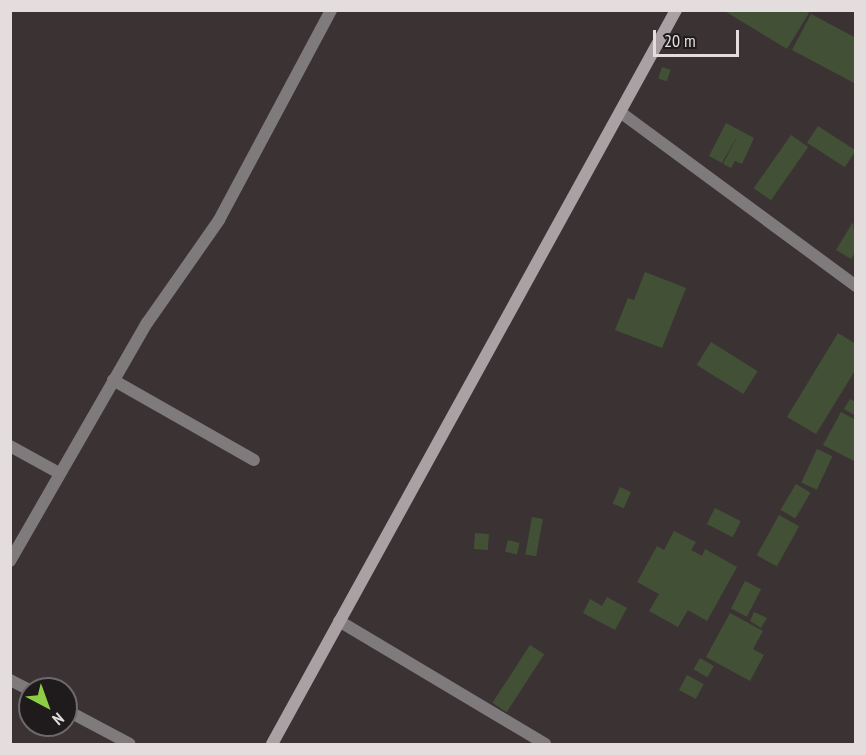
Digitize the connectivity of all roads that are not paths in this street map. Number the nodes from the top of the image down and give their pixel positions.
1 (331, 10) edge
2 (676, 10) edge
3 (620, 112) junction
4 (855, 286) edge
5 (113, 380) junction
6 (10, 446) edge
7 (254, 460) dead end
8 (59, 473) junction
9 (10, 561) edge
10 (339, 621) junction
11 (78, 716) edge
12 (130, 744) edge
13 (272, 744) edge
14 (545, 744) edge

1 - 5 street
2 - 3 street
3 - 4 street
3 - 10 street
5 - 7 street
5 - 8 street
6 - 8 street
8 - 9 street
10 - 13 street
10 - 14 street
11 - 12 street

